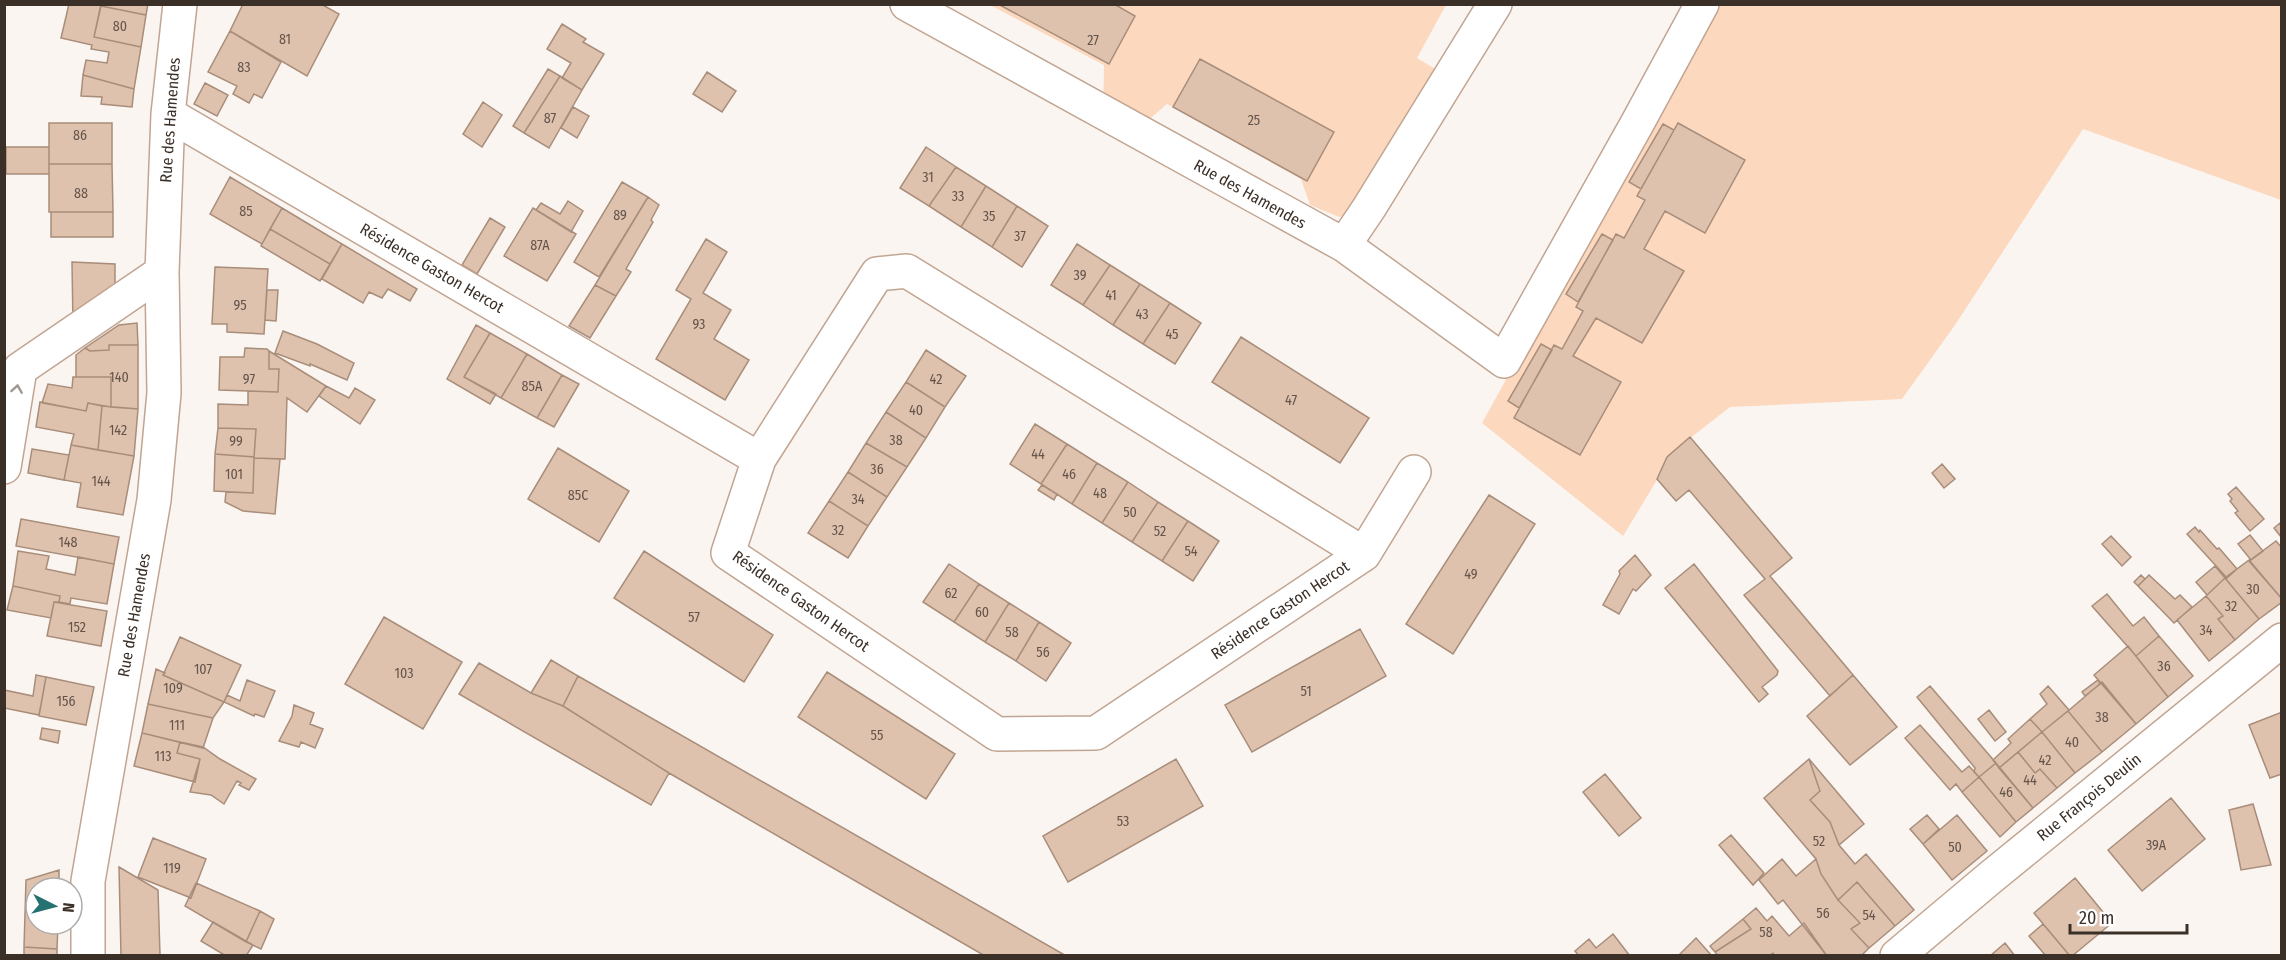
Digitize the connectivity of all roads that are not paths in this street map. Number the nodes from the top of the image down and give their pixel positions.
1 (180, 4) edge
2 (907, 4) edge
3 (1495, 4) edge
4 (1701, 4) edge
5 (168, 114) junction
6 (1344, 246) junction
7 (162, 272) junction
8 (759, 459) junction
9 (4, 468) edge
10 (1414, 472) dead end
11 (1364, 554) junction
12 (2282, 640) edge
13 (88, 956) edge
14 (1898, 956) edge

1 - 5 street, Rue des Hamendes
2 - 6 street, Rue des Hamendes
3 - 6 street
4 - 6 street, Rue des Hamendes
5 - 7 street, Rue des Hamendes
5 - 8 street, Résidence Gaston Hercot
9 -> 7 street
7 - 13 street, Rue des Hamendes
8 - 11 street, Résidence Gaston Hercot
8 - 11 street, Résidence Gaston Hercot
10 - 11 street
12 - 14 street, Rue François Deulin

